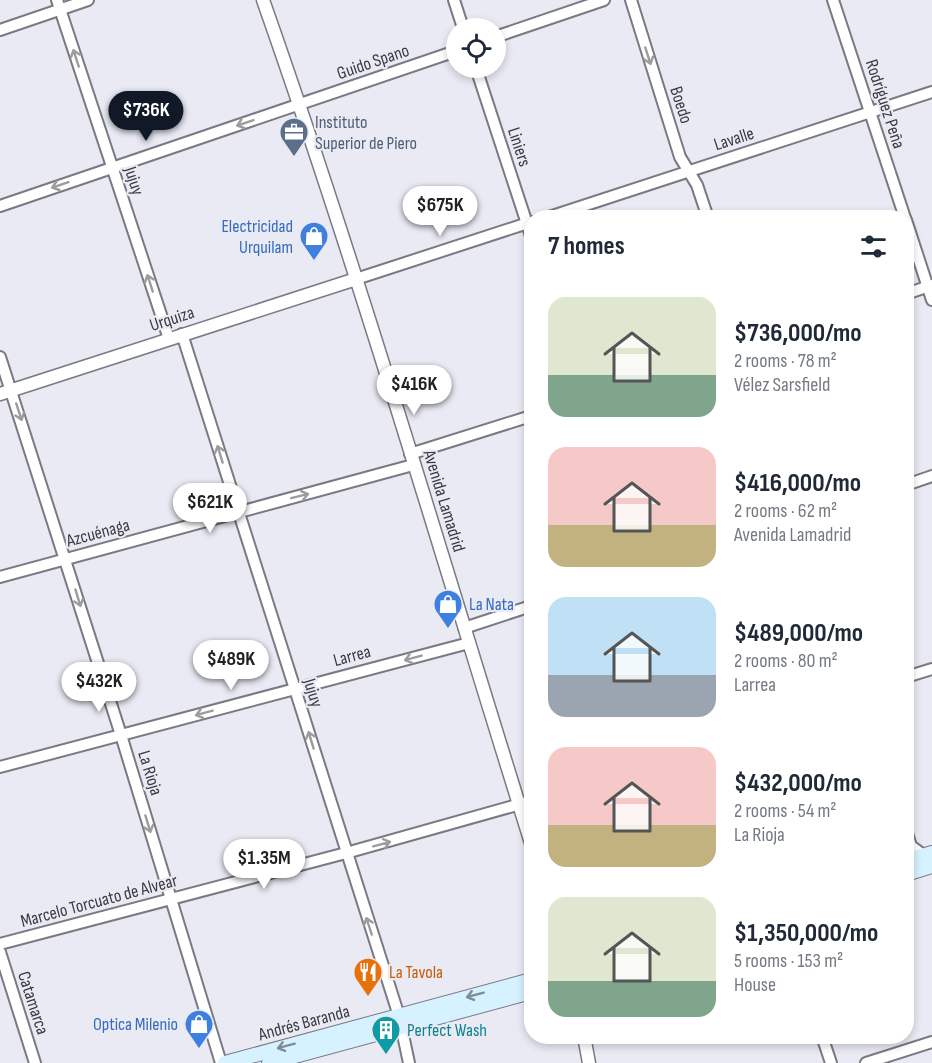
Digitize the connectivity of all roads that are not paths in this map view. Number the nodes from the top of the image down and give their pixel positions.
1 (87, 0) edge
2 (263, 0) edge
3 (454, 0) edge
4 (604, 0) edge
5 (631, 0) edge
6 (833, 0) edge
7 (59, 4) edge
8 (460, 18) edge
9 (0, 30) edge
10 (506, 33) edge
11 (446, 54) edge
12 (479, 78) edge
13 (932, 92) edge
14 (300, 105) junction
15 (871, 113) junction
16 (112, 168) junction
17 (688, 171) junction
18 (0, 206) edge
19 (525, 210) edge
20 (570, 210) edge
21 (706, 210) edge
22 (903, 210) edge
23 (524, 225) edge
24 (914, 241) edge
25 (356, 279) junction
26 (930, 286) edge
27 (914, 291) edge
28 (932, 300) edge
29 (182, 334) junction
30 (169, 339) junction
31 (0, 357) edge
32 (6, 392) edge
33 (524, 419) edge
34 (411, 459) junction
35 (932, 476) edge
36 (914, 482) edge
37 (237, 512) junction
38 (65, 559) junction
39 (0, 577) edge
40 (524, 608) edge
41 (464, 628) junction
42 (469, 643) junction
43 (932, 669) edge
44 (914, 675) edge
45 (294, 688) junction
46 (121, 735) junction
47 (0, 767) edge
48 (524, 800) edge
49 (524, 803) edge
50 (914, 848) edge
51 (346, 854) junction
52 (930, 859) edge
53 (914, 860) edge
54 (914, 869) edge
55 (171, 899) junction
56 (0, 944) edge
57 (0, 952) edge
58 (524, 982) edge
59 (524, 994) edge
60 (399, 1022) junction
61 (932, 1042) edge
62 (585, 1044) edge
63 (825, 1044) edge
64 (35, 1063) edge
65 (223, 1063) edge
66 (269, 1063) edge
67 (409, 1063) edge
68 (589, 1063) edge
69 (831, 1063) edge
70 (866, 1063) edge

1 - 7 street
2 - 14 street, Avenida Lamadrid
3 - 8 street
4 - 10 street
5 -> 17 street, Boedo
6 - 15 street, Rodríguez Peña
7 - 9 street
16 -> 7 street, Jujuy
11 - 14 street, Guido Spano
12 - 19 street, Liniers
13 - 15 street, Lavalle
14 -> 16 street, Guido Spano
14 - 25 street, Avenida Lamadrid
15 - 17 street, Lavalle
15 - 22 street, Rodríguez Peña
16 -> 18 street, Guido Spano
30 -> 16 street, Jujuy
17 - 20 street, Lavalle
17 - 21 street, Boedo
23 - 25 street
24 - 26 street, Rodríguez Peña
25 - 29 street, Urquiza
25 - 34 street, Avenida Lamadrid
26 - 27 street
26 - 28 street, Rodríguez Peña
29 - 30 street, Urquiza
37 -> 29 street, Jujuy
30 - 32 street, Urquiza
31 - 32 street, La Rioja
32 -> 38 street, La Rioja
33 - 34 street, Azcuénaga
37 -> 34 street, Azcuénaga
34 - 41 street, Avenida Lamadrid
35 - 36 street
37 - 38 street, Azcuénaga
37 - 45 street, Jujuy
38 - 39 street, Azcuénaga
38 -> 46 street, La Rioja
40 - 41 street
41 - 42 street, Avenida Lamadrid
42 -> 45 street, Larrea
42 - 48 street, Avenida Lamadrid
43 - 44 street
45 -> 46 street, Larrea
51 -> 45 street, Jujuy
46 - 47 street, Larrea
46 -> 55 street, La Rioja
51 -> 49 street, Marcelo Torcuato de Alvear
50 - 52 street
51 - 55 street, Marcelo Torcuato de Alvear
60 -> 51 street, Jujuy
52 - 53 main road
52 - 54 main road
55 - 56 street, Marcelo Torcuato de Alvear
55 - 65 street, La Rioja
57 - 64 street, Catamarca
58 -> 60 main road, Andrés Baranda
59 - 60 main road, Andrés Baranda
60 -> 65 main road, Andrés Baranda
60 - 66 main road, Andrés Baranda
60 - 67 street, Jujuy
61 - 70 street
62 - 68 street
63 - 69 street

